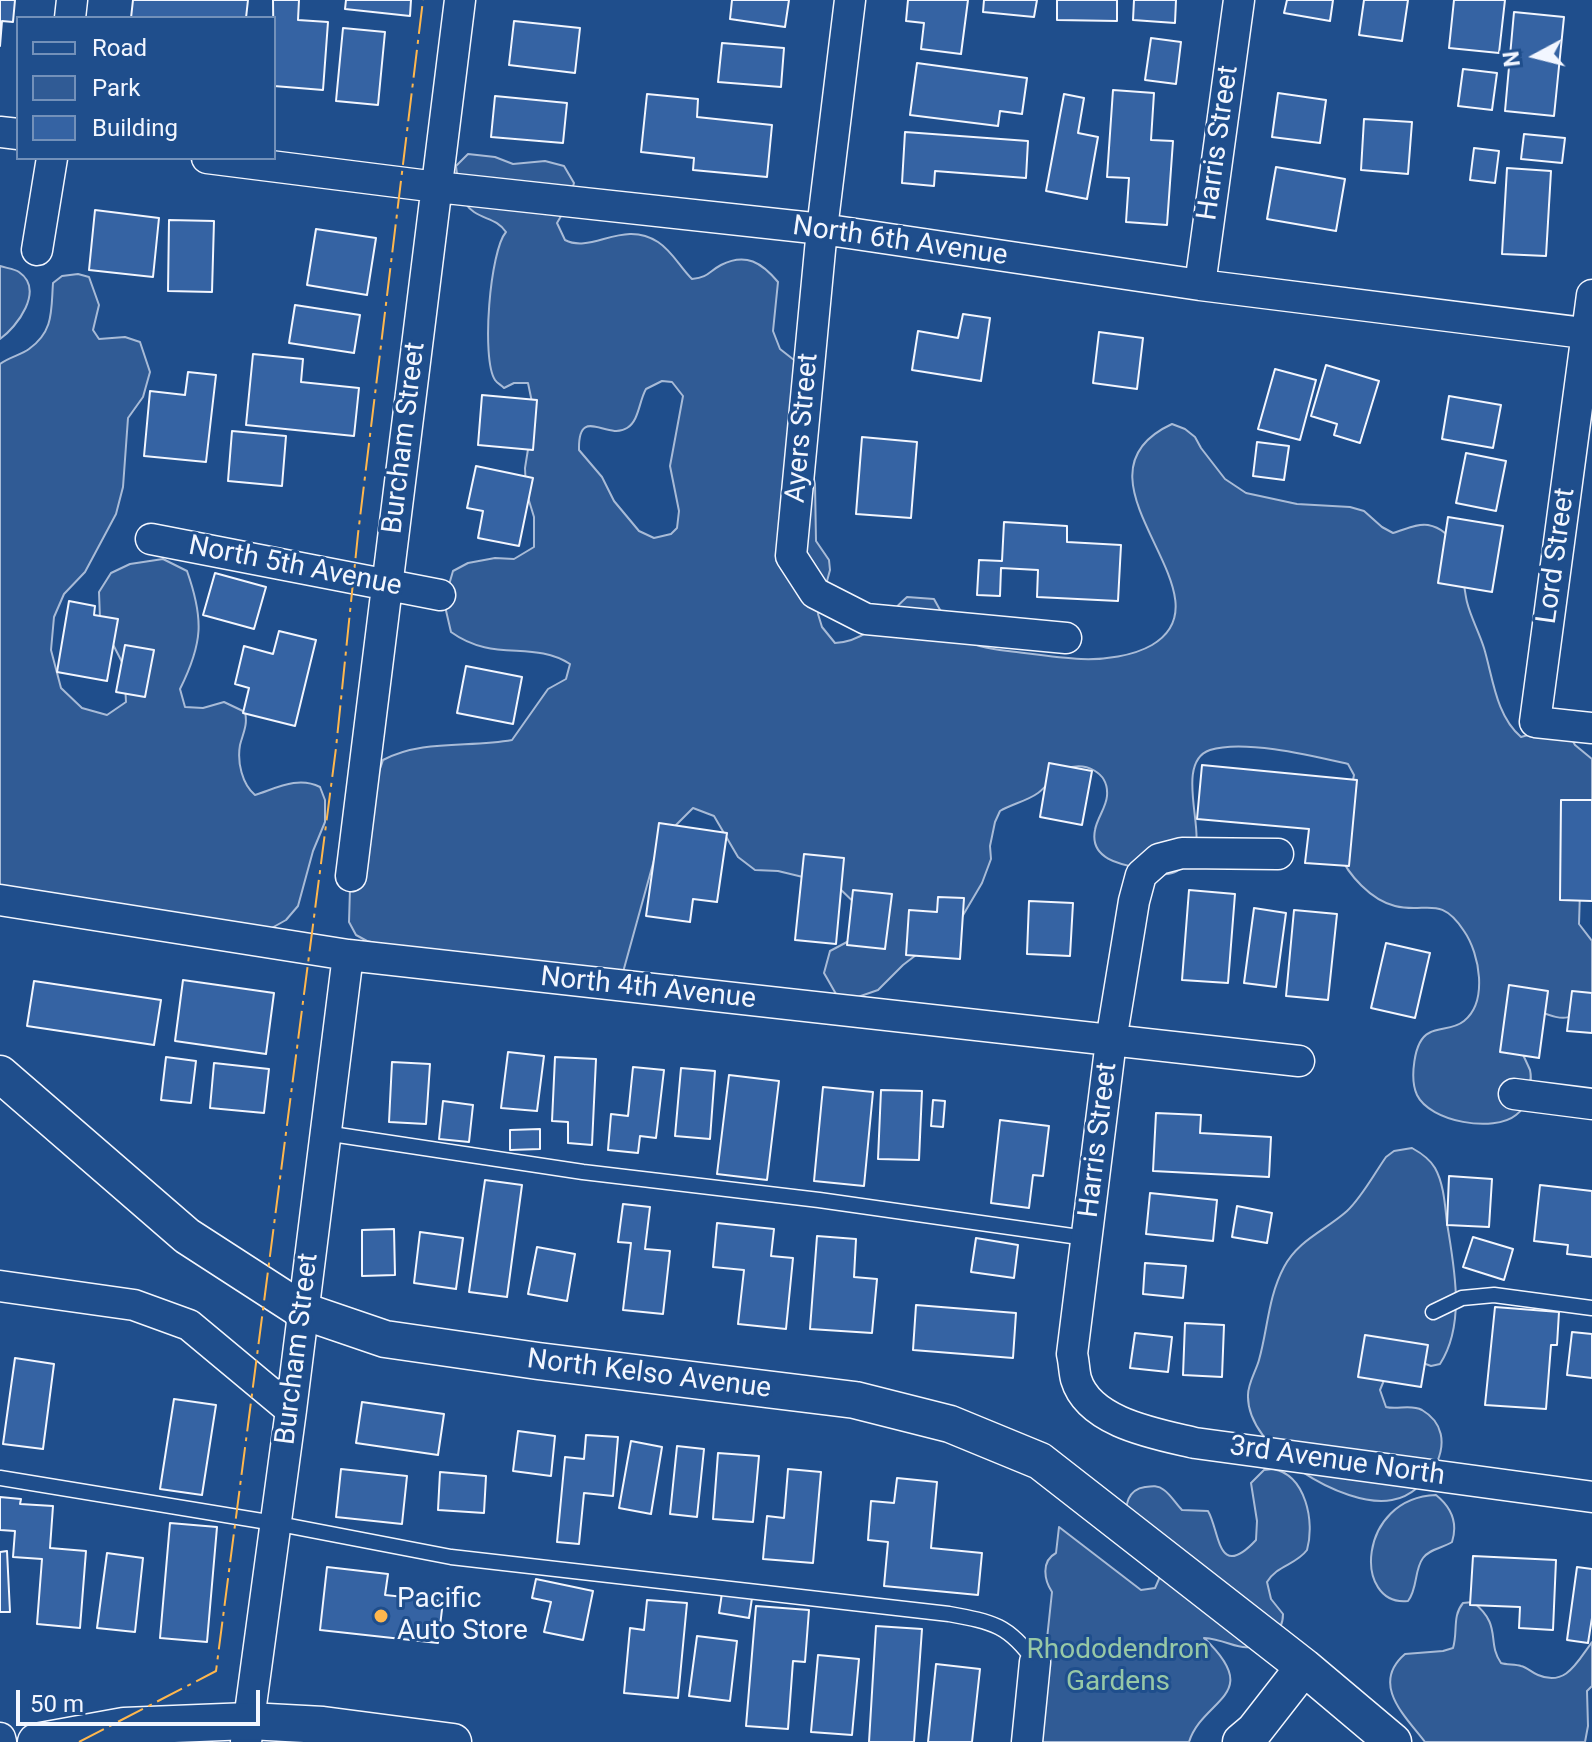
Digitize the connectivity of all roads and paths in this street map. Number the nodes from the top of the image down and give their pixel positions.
1 (460, 0) edge
2 (850, 0) edge
3 (1239, 0) edge
4 (52, 160) edge
5 (223, 160) edge
6 (437, 187) junction
7 (822, 229) junction
8 (37, 250) dead end
9 (1200, 285) junction
10 (1592, 295) edge
11 (1590, 334) edge
12 (151, 539) dead end
13 (387, 584) junction
14 (440, 595) dead end
15 (1066, 638) dead end
16 (1592, 728) edge
17 (1278, 854) dead end
18 (351, 876) dead end
19 (0, 900) edge
20 (348, 955) junction
21 (1111, 1041) junction
22 (1299, 1061) dead end
23 (0, 1074) edge
24 (1514, 1094) dead end
25 (1592, 1104) edge
26 (325, 1133) junction
27 (1086, 1238) junction
28 (0, 1286) edge
29 (1592, 1308) edge
30 (303, 1311) junction
31 (1433, 1312) dead end
32 (1090, 1402) joint
33 (291, 1410) junction
34 (0, 1478) edge
35 (1592, 1497) edge
36 (274, 1523) junction
37 (1035, 1662) joint
38 (1304, 1667) junction
39 (247, 1732) edge
40 (36, 1742) edge
41 (453, 1742) edge
42 (1027, 1742) edge
43 (1241, 1742) edge
44 (1393, 1742) edge

1 - 6 street, Burcham Street
2 - 7 street, Ayers Street
3 - 9 street, Harris Street
4 - 8 street
5 - 6 street, North 6th Avenue
6 - 7 street, North 6th Avenue
6 - 13 street, Burcham Street
7 - 9 street, North 6th Avenue
7 - 15 street, Ayers Street
9 - 11 street, North 6th Avenue
10 - 11 street, Lord Street
11 - 16 street, Lord Street
12 - 13 street, North 5th Avenue
13 - 14 street, North 5th Avenue
13 - 18 street, Burcham Street
17 - 21 street, Harris Street
19 - 20 street, North 4th Avenue
20 - 21 street, North 4th Avenue
20 - 26 street, Burcham Street
21 - 22 street, North 4th Avenue
21 - 27 street, Harris Street
23 - 30 street, North Kelso Avenue
24 - 25 street
26 - 27 lane
26 - 30 street, Burcham Street
27 - 32 street, Harris Street
28 - 33 street
29 - 31 lane
30 - 33 street, Burcham Street
30 - 38 street, North Kelso Avenue
32 - 35 street, 3rd Avenue North
33 - 36 street, Burcham Street
34 - 36 lane
36 - 37 lane
36 - 39 street, Burcham Street
37 - 42 street
38 - 43 street
38 - 44 street, North Kelso Avenue
39 - 40 street
39 - 41 street

